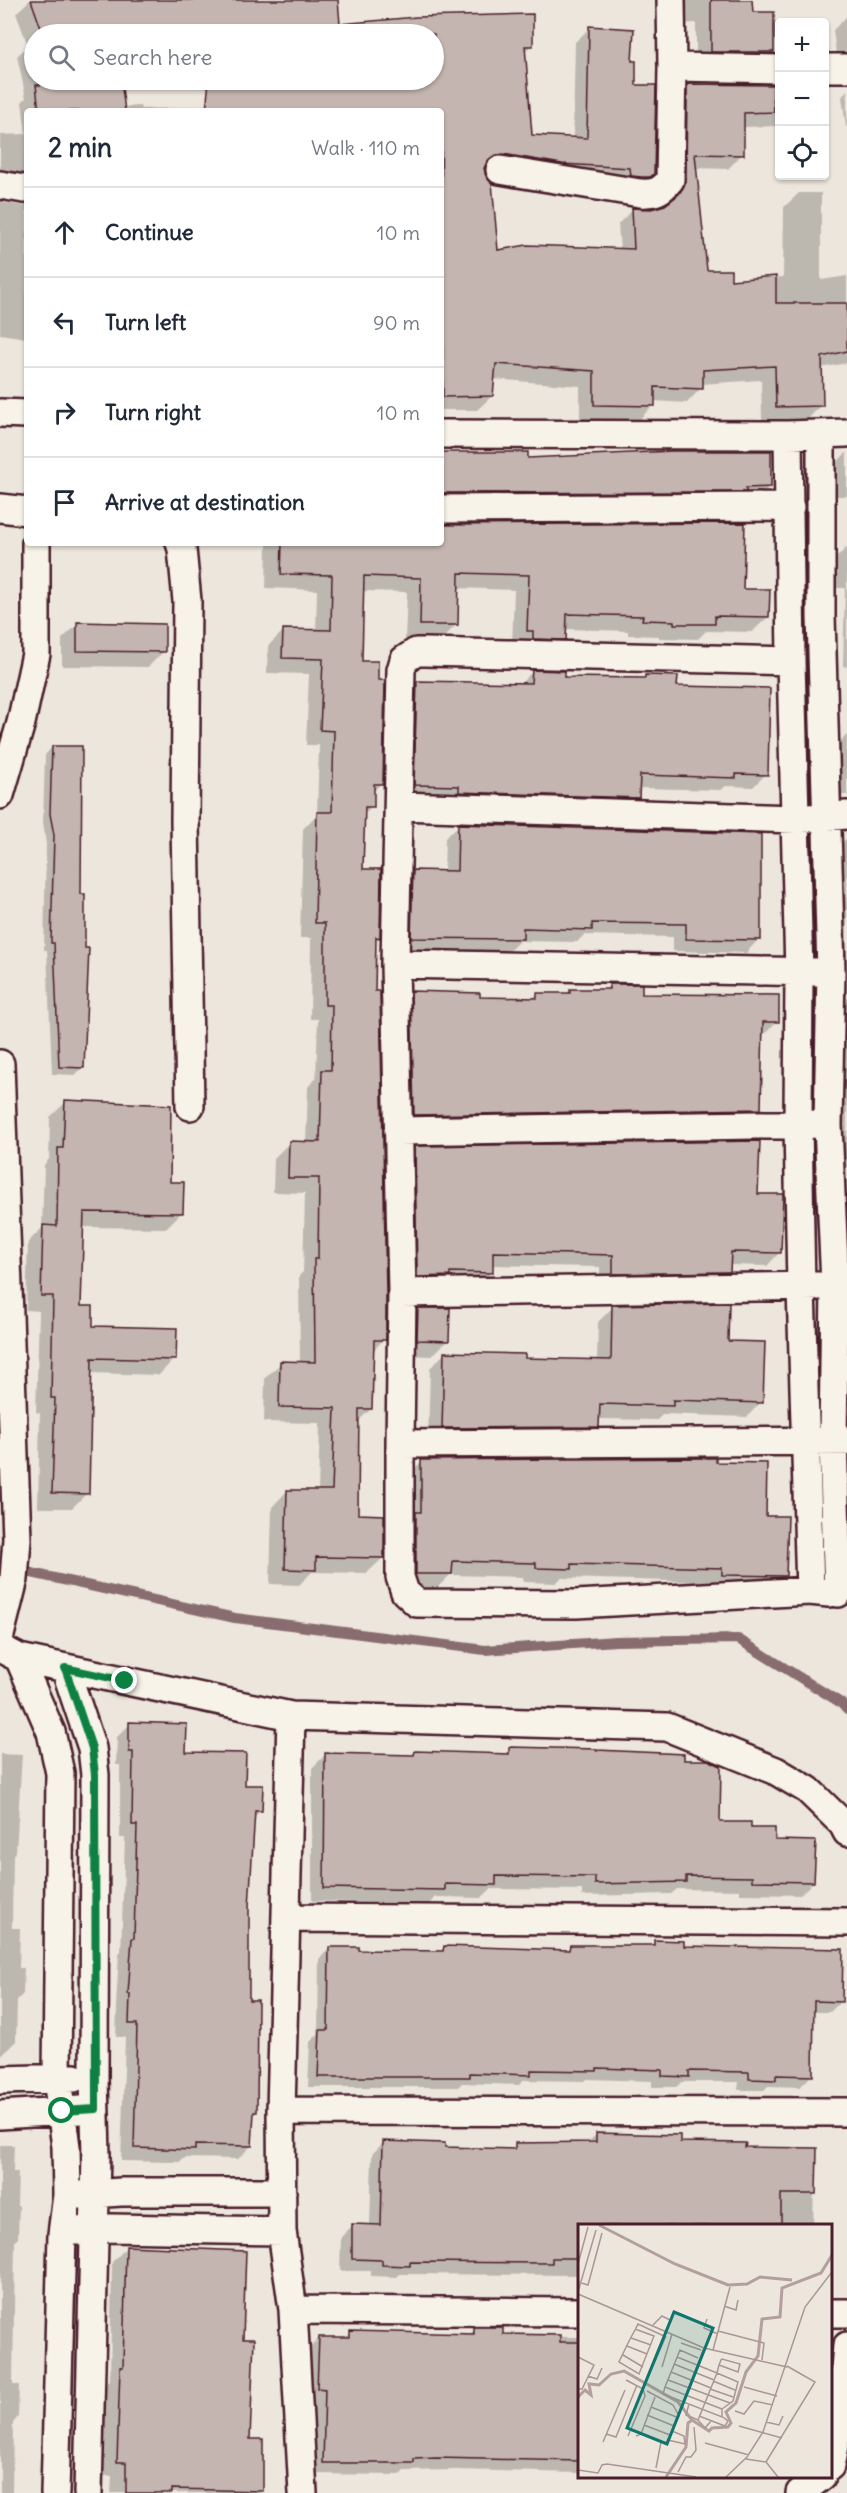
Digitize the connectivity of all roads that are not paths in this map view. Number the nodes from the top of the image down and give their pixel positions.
1 (671, 0) edge
2 (672, 68) junction
3 (829, 68) edge
4 (847, 68) edge
5 (775, 69) edge
6 (501, 170) dead end
7 (0, 413) edge
8 (24, 414) edge
9 (444, 434) edge
10 (834, 434) edge
11 (788, 435) junction
12 (790, 507) junction
13 (0, 508) edge
14 (444, 509) edge
15 (24, 511) edge
16 (36, 546) edge
17 (181, 546) edge
18 (790, 661) junction
19 (0, 795) edge
20 (399, 806) junction
21 (837, 815) edge
22 (796, 819) junction
23 (395, 964) junction
24 (839, 971) edge
25 (800, 973) junction
26 (0, 1064) edge
27 (190, 1106) dead end
28 (798, 1124) junction
29 (838, 1125) edge
30 (398, 1131) junction
31 (841, 1285) edge
32 (801, 1288) junction
33 (402, 1293) junction
34 (806, 1440) junction
35 (840, 1441) edge
36 (400, 1444) junction
37 (810, 1591) junction
38 (842, 1593) edge
39 (0, 1635) edge
40 (9, 1653) edge
41 (65, 1668) junction
42 (291, 1716) junction
43 (847, 1832) edge
44 (286, 1918) junction
45 (847, 1922) edge
46 (57, 2078) junction
47 (94, 2078) junction
48 (0, 2080) edge
49 (96, 2109) junction
50 (62, 2111) junction
51 (280, 2111) junction
52 (847, 2112) edge
53 (0, 2115) edge
54 (282, 2192) junction
55 (95, 2194) junction
56 (67, 2195) junction
57 (93, 2230) junction
58 (282, 2231) junction
59 (62, 2234) junction
60 (293, 2310) junction
61 (578, 2312) edge
62 (847, 2346) edge
63 (844, 2413) edge
64 (832, 2462) edge
65 (819, 2478) edge
66 (55, 2493) edge
67 (88, 2493) edge
68 (303, 2493) edge
69 (800, 2493) edge

1 - 2 street
2 - 5 street
2 - 6 street
3 - 4 street
7 - 8 street
9 - 11 street
10 - 11 street
10 - 21 street
11 - 12 street
12 - 14 street
12 - 18 street
13 - 15 street
16 - 19 street
17 - 27 street
18 - 20 street
18 - 22 street
20 - 22 street
20 - 23 street
21 - 22 street
21 - 24 street
22 - 25 street
23 - 25 street
23 - 30 street
24 - 25 street
24 - 29 street
25 - 28 street
26 - 39 street
28 - 29 street
28 - 30 street
28 - 32 street
29 - 31 street
30 - 33 street
31 - 32 street
31 - 35 street
32 - 33 street
32 - 34 street
33 - 36 street
34 - 35 street
34 - 36 street
34 - 37 street
35 - 38 street
36 - 37 street
37 - 38 street
40 - 41 street
40 - 46 street
41 - 42 street
41 - 47 street
42 - 43 street
42 - 44 street
44 - 45 street
44 - 51 street
46 - 47 street
46 - 48 street
46 - 50 street
47 - 49 street
49 - 50 street
49 - 55 street
50 - 53 street
50 - 56 street
51 - 52 street
51 - 54 street
54 - 55 street
54 - 58 street
55 - 56 street
55 - 57 street
56 - 59 street
57 - 58 street
57 - 59 street
57 - 67 street
58 - 60 street
59 - 66 street
60 - 61 street
60 - 68 street
62 - 63 street
63 - 64 street
65 - 69 street

